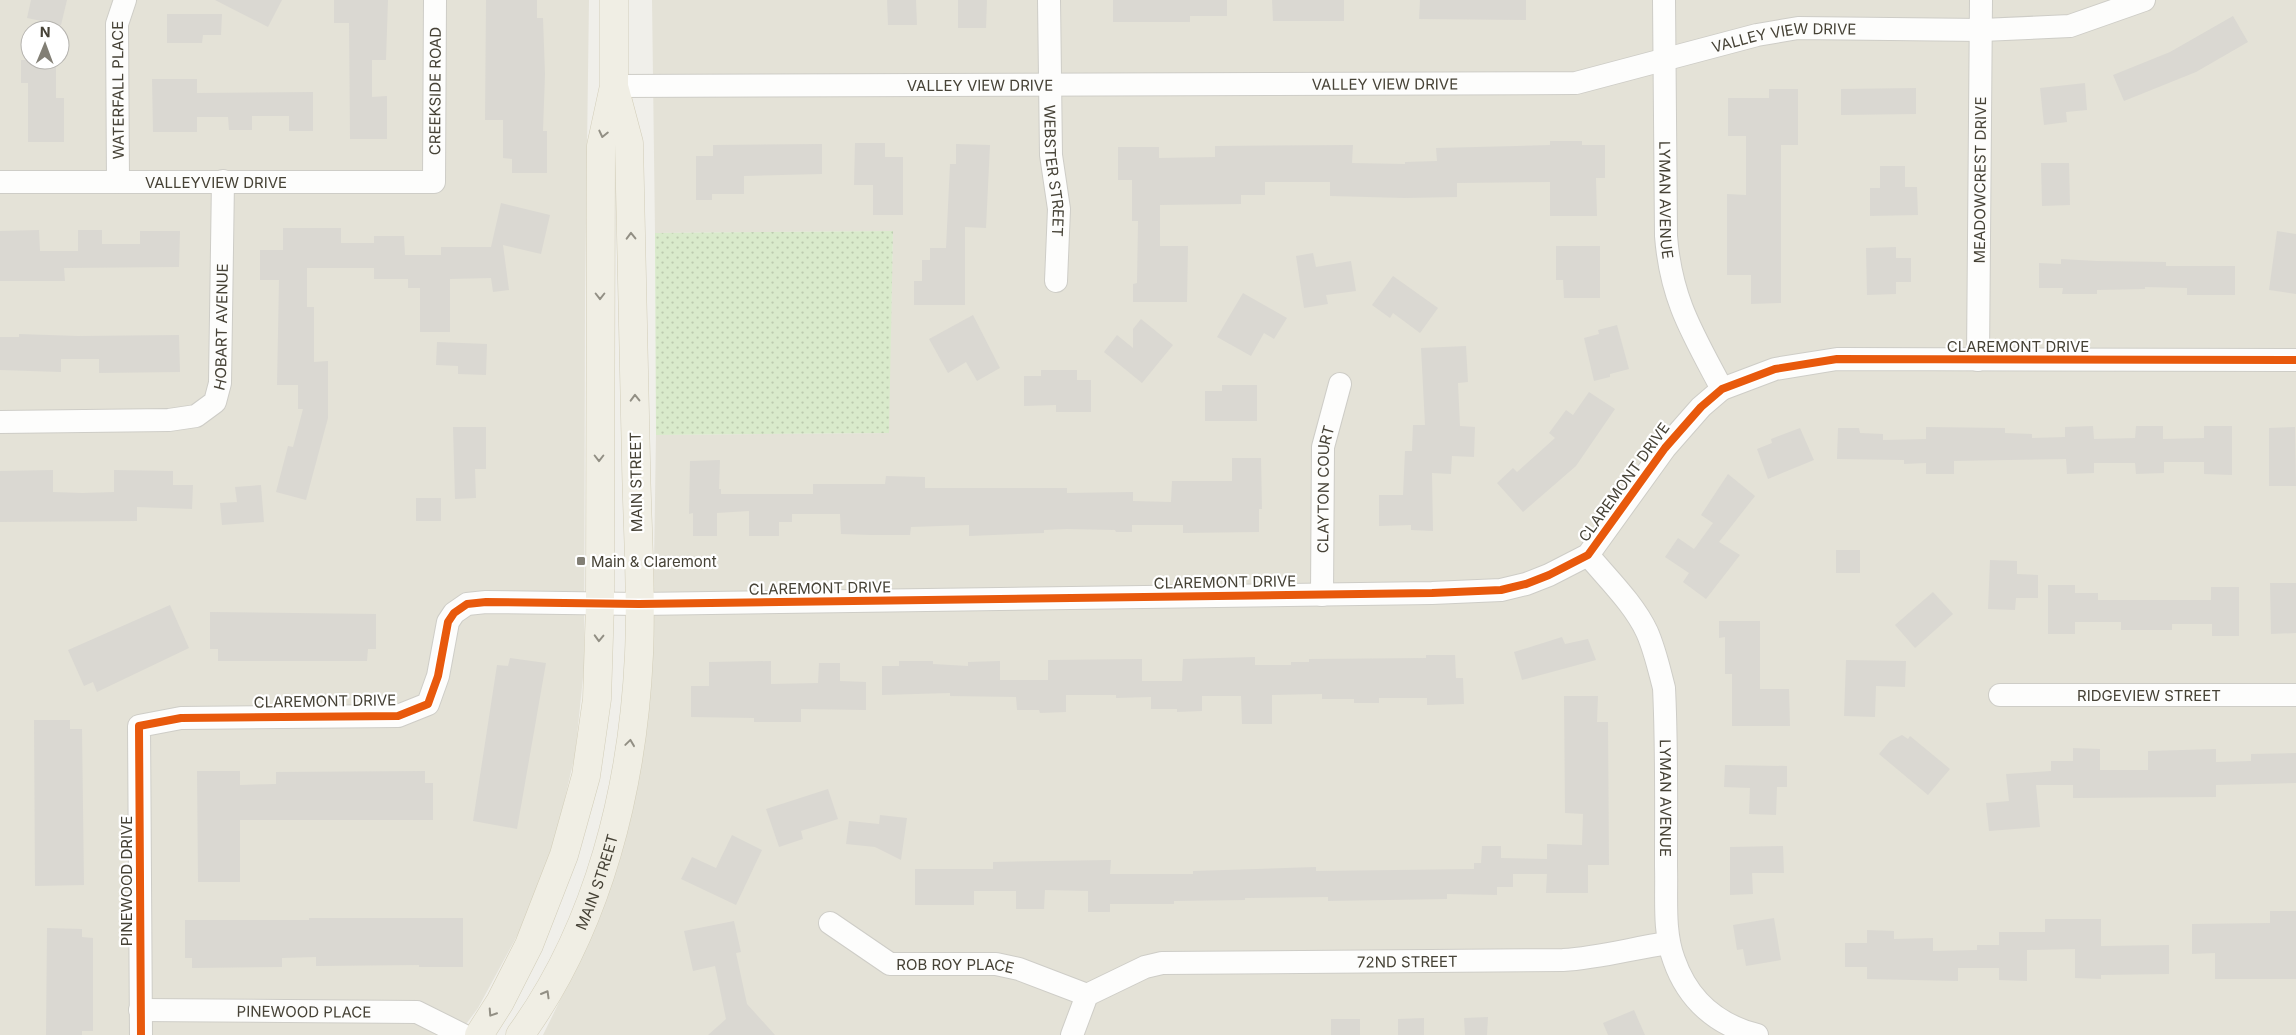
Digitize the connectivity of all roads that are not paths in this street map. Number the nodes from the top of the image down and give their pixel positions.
1 (125, 0) edge
2 (435, 0) edge
3 (614, 0) edge
4 (1049, 0) edge
5 (1664, 0) edge
6 (1981, 0) edge
7 (2144, 0) edge
8 (1982, 30) junction
9 (1665, 61) junction
10 (614, 86) junction
11 (1050, 86) junction
12 (223, 181) junction
13 (0, 182) edge
14 (118, 182) junction
15 (434, 182) joint
16 (1056, 281) dead end
17 (1978, 360) junction
18 (2296, 360) edge
19 (1340, 384) dead end
20 (1722, 389) junction
21 (0, 422) edge
22 (1588, 555) junction
23 (1322, 595) junction
24 (600, 604) junction
25 (640, 604) junction
26 (2000, 695) dead end
27 (2296, 695) edge
28 (139, 726) joint
29 (830, 923) dead end
30 (1668, 943) junction
31 (1087, 995) junction
32 (140, 1010) junction
33 (1744, 1033) edge
34 (140, 1035) edge
35 (463, 1035) edge
36 (479, 1035) edge
37 (520, 1035) edge
38 (1072, 1035) edge

1 - 14 street, WATERFALL PLACE
2 - 15 street, CREEKSIDE ROAD
3 - 10 main road, MAIN STREET
4 - 11 street, WEBSTER STREET
5 - 9 street, LYMAN AVENUE
6 - 8 street, MEADOWCREST DRIVE
7 - 8 street, VALLEY VIEW DRIVE
8 - 9 street, VALLEY VIEW DRIVE
8 - 17 street, MEADOWCREST DRIVE
9 - 11 street, VALLEY VIEW DRIVE
9 - 20 street, LYMAN AVENUE
10 - 11 street, VALLEY VIEW DRIVE
10 -> 24 main road, MAIN STREET
25 -> 10 main road, MAIN STREET
11 - 16 street, WEBSTER STREET
12 - 14 street, VALLEYVIEW DRIVE
12 - 15 street, VALLEYVIEW DRIVE
12 - 21 street, HOBART AVENUE
13 - 14 street, VALLEYVIEW DRIVE
17 - 18 street, CLAREMONT DRIVE
17 - 20 street, CLAREMONT DRIVE
19 - 23 street, CLAYTON COURT
20 - 22 street, CLAREMONT DRIVE
22 - 23 street, CLAREMONT DRIVE
22 - 30 street, LYMAN AVENUE
23 - 25 street, CLAREMONT DRIVE
24 - 25 street, CLAREMONT DRIVE
24 - 28 street, CLAREMONT DRIVE
24 -> 36 main road, MAIN STREET
37 -> 25 main road, MAIN STREET
26 - 27 street, RIDGEVIEW STREET
28 - 32 street, PINEWOOD DRIVE
29 - 31 street, ROB ROY PLACE
30 - 31 street, 72ND STREET
30 - 33 street, LYMAN AVENUE
31 - 38 street
32 - 34 street, PINEWOOD DRIVE
32 - 35 street, PINEWOOD PLACE

